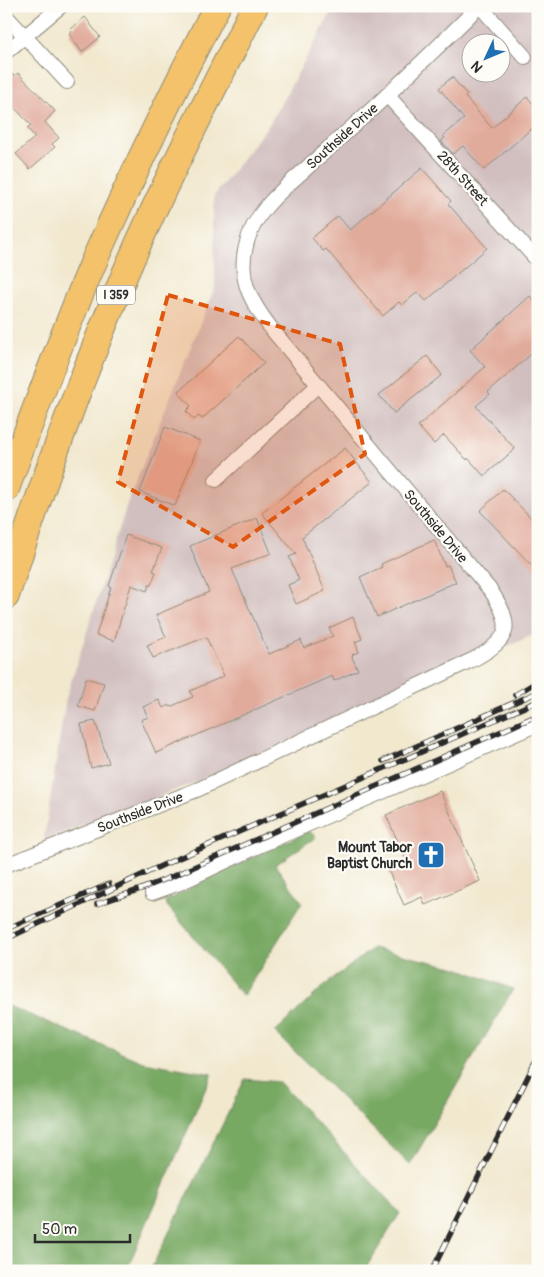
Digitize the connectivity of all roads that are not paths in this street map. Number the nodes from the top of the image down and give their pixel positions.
1 (60, 6) edge
2 (217, 6) edge
3 (255, 6) edge
4 (479, 6) edge
5 (6, 16) edge
6 (24, 37) junction
7 (6, 52) edge
8 (525, 57) dead end
9 (66, 82) dead end
10 (386, 95) junction
11 (538, 261) edge
12 (318, 385) junction
13 (216, 480) dead end
14 (6, 489) edge
15 (6, 596) edge
16 (538, 724) edge
17 (6, 866) edge
18 (152, 893) dead end

1 - 6 street
2 - 14 highway, I 359
3 - 15 highway, I 359
4 - 8 street
4 - 10 street, Southside Drive
5 - 6 street
6 - 7 street
6 - 9 street
10 - 11 street, 28th Street
10 - 12 street, Southside Drive
12 - 13 street
12 - 17 street, Southside Drive
16 - 18 street

